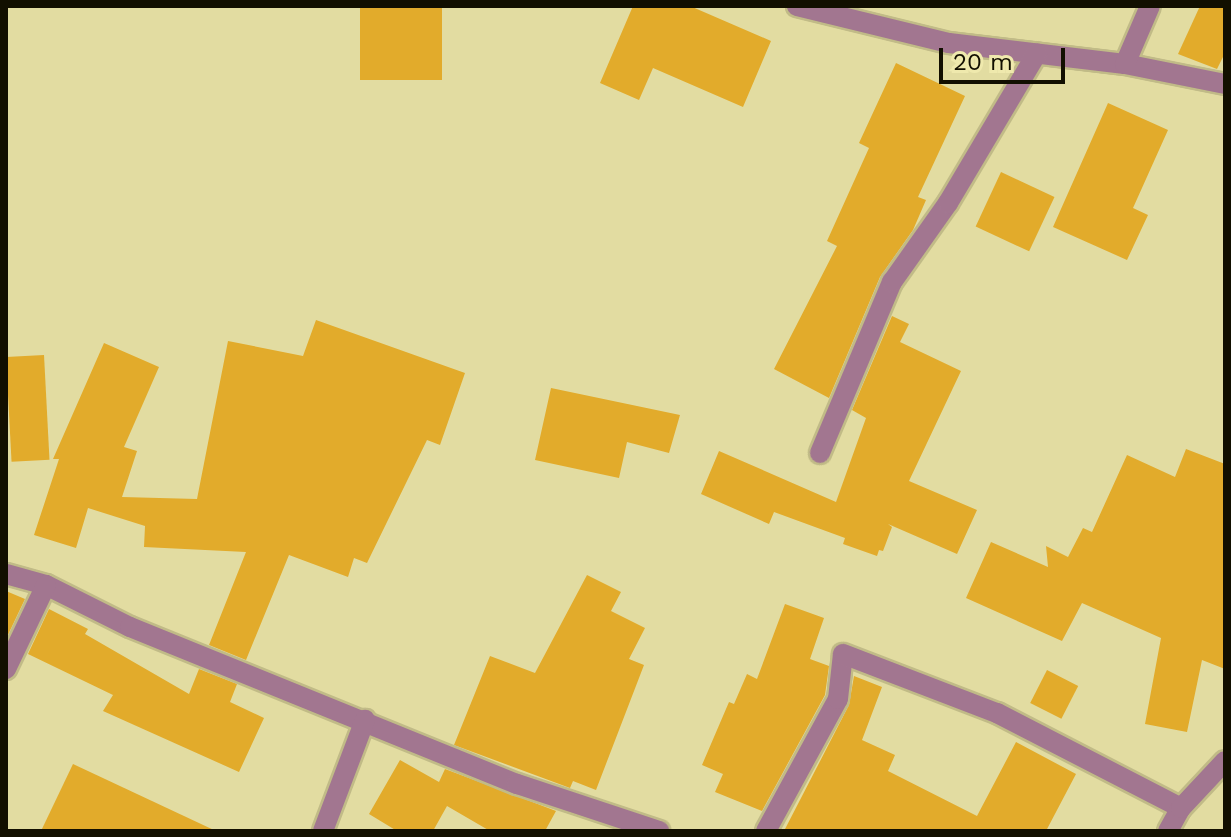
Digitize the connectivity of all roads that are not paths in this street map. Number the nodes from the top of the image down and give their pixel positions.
1 (797, 6) edge
2 (1150, 6) edge
3 (1037, 53) junction
4 (1125, 64) junction
5 (1225, 84) edge
6 (820, 453) dead end
7 (6, 574) edge
8 (46, 585) junction
9 (6, 669) edge
10 (365, 720) junction
11 (1225, 761) edge
12 (1181, 808) junction
13 (654, 830) edge
14 (323, 831) edge
15 (766, 831) edge
16 (1168, 831) edge

1 - 3 street
2 - 4 street
3 - 4 street
3 - 6 street
4 - 5 street
7 - 8 street
8 - 9 street
8 - 10 street
10 - 13 street
10 - 14 street
11 - 12 street
12 - 15 street
12 - 16 street

